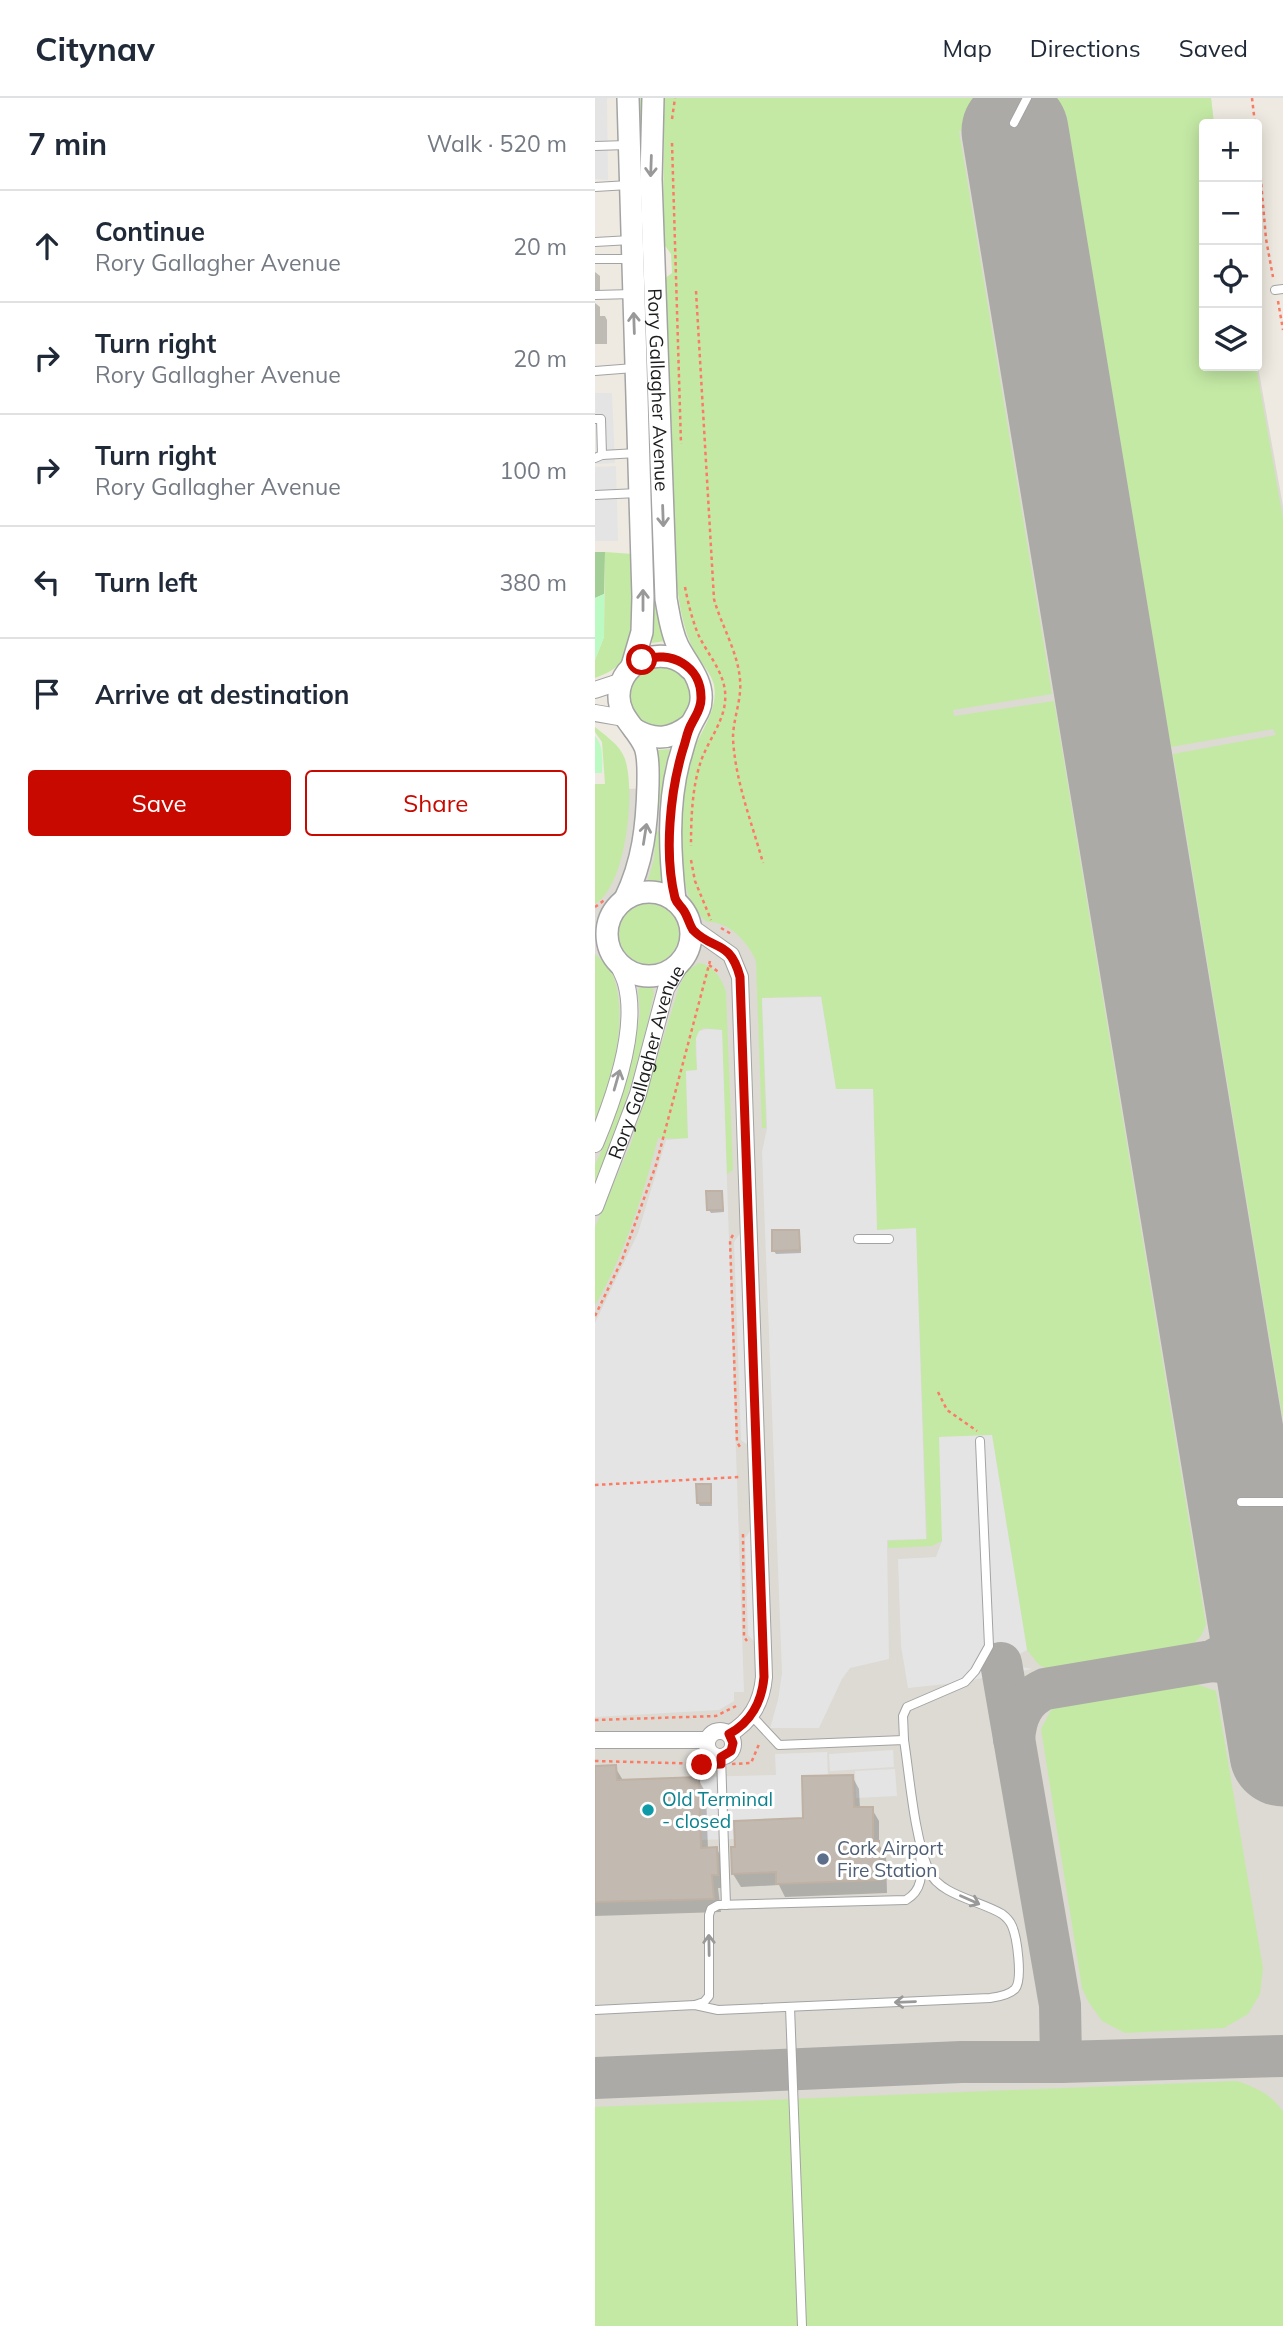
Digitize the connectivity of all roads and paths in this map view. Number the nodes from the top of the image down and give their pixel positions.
1 (628, 98) edge
2 (653, 98) edge
3 (675, 98) edge
4 (1027, 98) edge
5 (1252, 98) edge
6 (1254, 119) edge
7 (672, 120) dead end
8 (1014, 123) dead end
9 (672, 143) dead end
10 (629, 145) junction
11 (595, 146) edge
12 (1261, 182) edge
13 (629, 186) junction
14 (595, 187) edge
15 (595, 242) edge
16 (631, 250) junction
17 (595, 259) edge
18 (1279, 289) edge
19 (696, 292) dead end
20 (633, 294) junction
21 (595, 295) edge
22 (1283, 330) edge
23 (635, 368) junction
24 (595, 371) edge
25 (595, 419) edge
26 (681, 452) dead end
27 (637, 453) junction
28 (599, 456) edge
29 (639, 493) junction
30 (595, 495) edge
31 (685, 575) dead end
32 (627, 674) junction
33 (695, 674) junction
34 (595, 690) edge
35 (595, 713) edge
36 (629, 724) junction
37 (690, 725) junction
38 (763, 863) dead end
39 (625, 899) junction
40 (675, 901) junction
41 (690, 926) junction
42 (712, 934) junction
43 (687, 953) junction
44 (617, 962) junction
45 (724, 978) dead end
46 (595, 1144) edge
47 (595, 1207) edge
48 (737, 1228) dead end
49 (889, 1238) dead end
50 (858, 1239) dead end
51 (595, 1316) edge
52 (938, 1392) dead end
53 (980, 1441) joint
54 (746, 1454) dead end
55 (747, 1477) dead end
56 (595, 1485) edge
57 (1241, 1502) dead end
58 (1283, 1502) edge
59 (749, 1526) dead end
60 (754, 1647) dead end
61 (745, 1709) junction
62 (595, 1720) edge
63 (766, 1730) junction
64 (729, 1734) junction
65 (595, 1740) edge
66 (707, 1740) junction
67 (904, 1740) junction
68 (721, 1760) junction
69 (595, 1761) edge
70 (919, 1831) junction
71 (726, 1905) junction
72 (695, 2005) junction
73 (790, 2007) junction
74 (595, 2010) edge
75 (802, 2326) edge

1 - 10 street, Rory Gallagher Avenue
2 -> 33 street, Rory Gallagher Avenue
3 - 7 path
4 - 8 lane
5 - 6 path
9 - 26 path
10 - 11 lane
10 - 13 street, Rory Gallagher Avenue
12 - 18 path
13 - 14 lane
13 - 16 street, Rory Gallagher Avenue
15 - 16 lane
16 - 17 lane
16 - 20 street, Rory Gallagher Avenue
18 - 22 path
19 - 38 path
20 - 21 lane
23 -> 20 street, Rory Gallagher Avenue
23 - 24 lane
23 - 27 street, Rory Gallagher Avenue
25 - 28 lane
27 - 28 lane
27 - 29 street, Rory Gallagher Avenue
29 - 30 lane
32 -> 29 street, Rory Gallagher Avenue
31 - 42 path
32 - 33 street
32 - 34 street
32 - 36 street, Rory Gallagher Avenue
33 - 37 street, Rory Gallagher Avenue
35 - 36 street
36 - 37 street
39 -> 36 street, Rory Gallagher Avenue
37 - 40 street, Rory Gallagher Avenue
39 - 40 street
39 - 44 street, Rory Gallagher Avenue
40 - 41 street, Rory Gallagher Avenue
41 - 42 street
41 - 43 street, Rory Gallagher Avenue
42 - 43 street
42 - 61 street
43 - 44 street, Rory Gallagher Avenue
43 - 47 street, Rory Gallagher Avenue
46 -> 44 street, Rory Gallagher Avenue
45 - 51 path
48 - 54 path
49 - 50 lane
52 - 53 path
53 - 67 lane
55 - 56 path
57 - 58 lane
59 - 60 path
61 - 62 path
61 - 63 lane
61 - 64 street
63 - 67 lane
63 - 68 path
64 - 66 street
64 - 68 street
65 - 66 street
66 - 68 street
67 - 70 lane
68 - 69 path
68 - 71 lane
70 - 71 lane
70 -> 73 lane
72 -> 71 lane
72 - 73 lane
72 - 74 lane
73 - 75 lane

